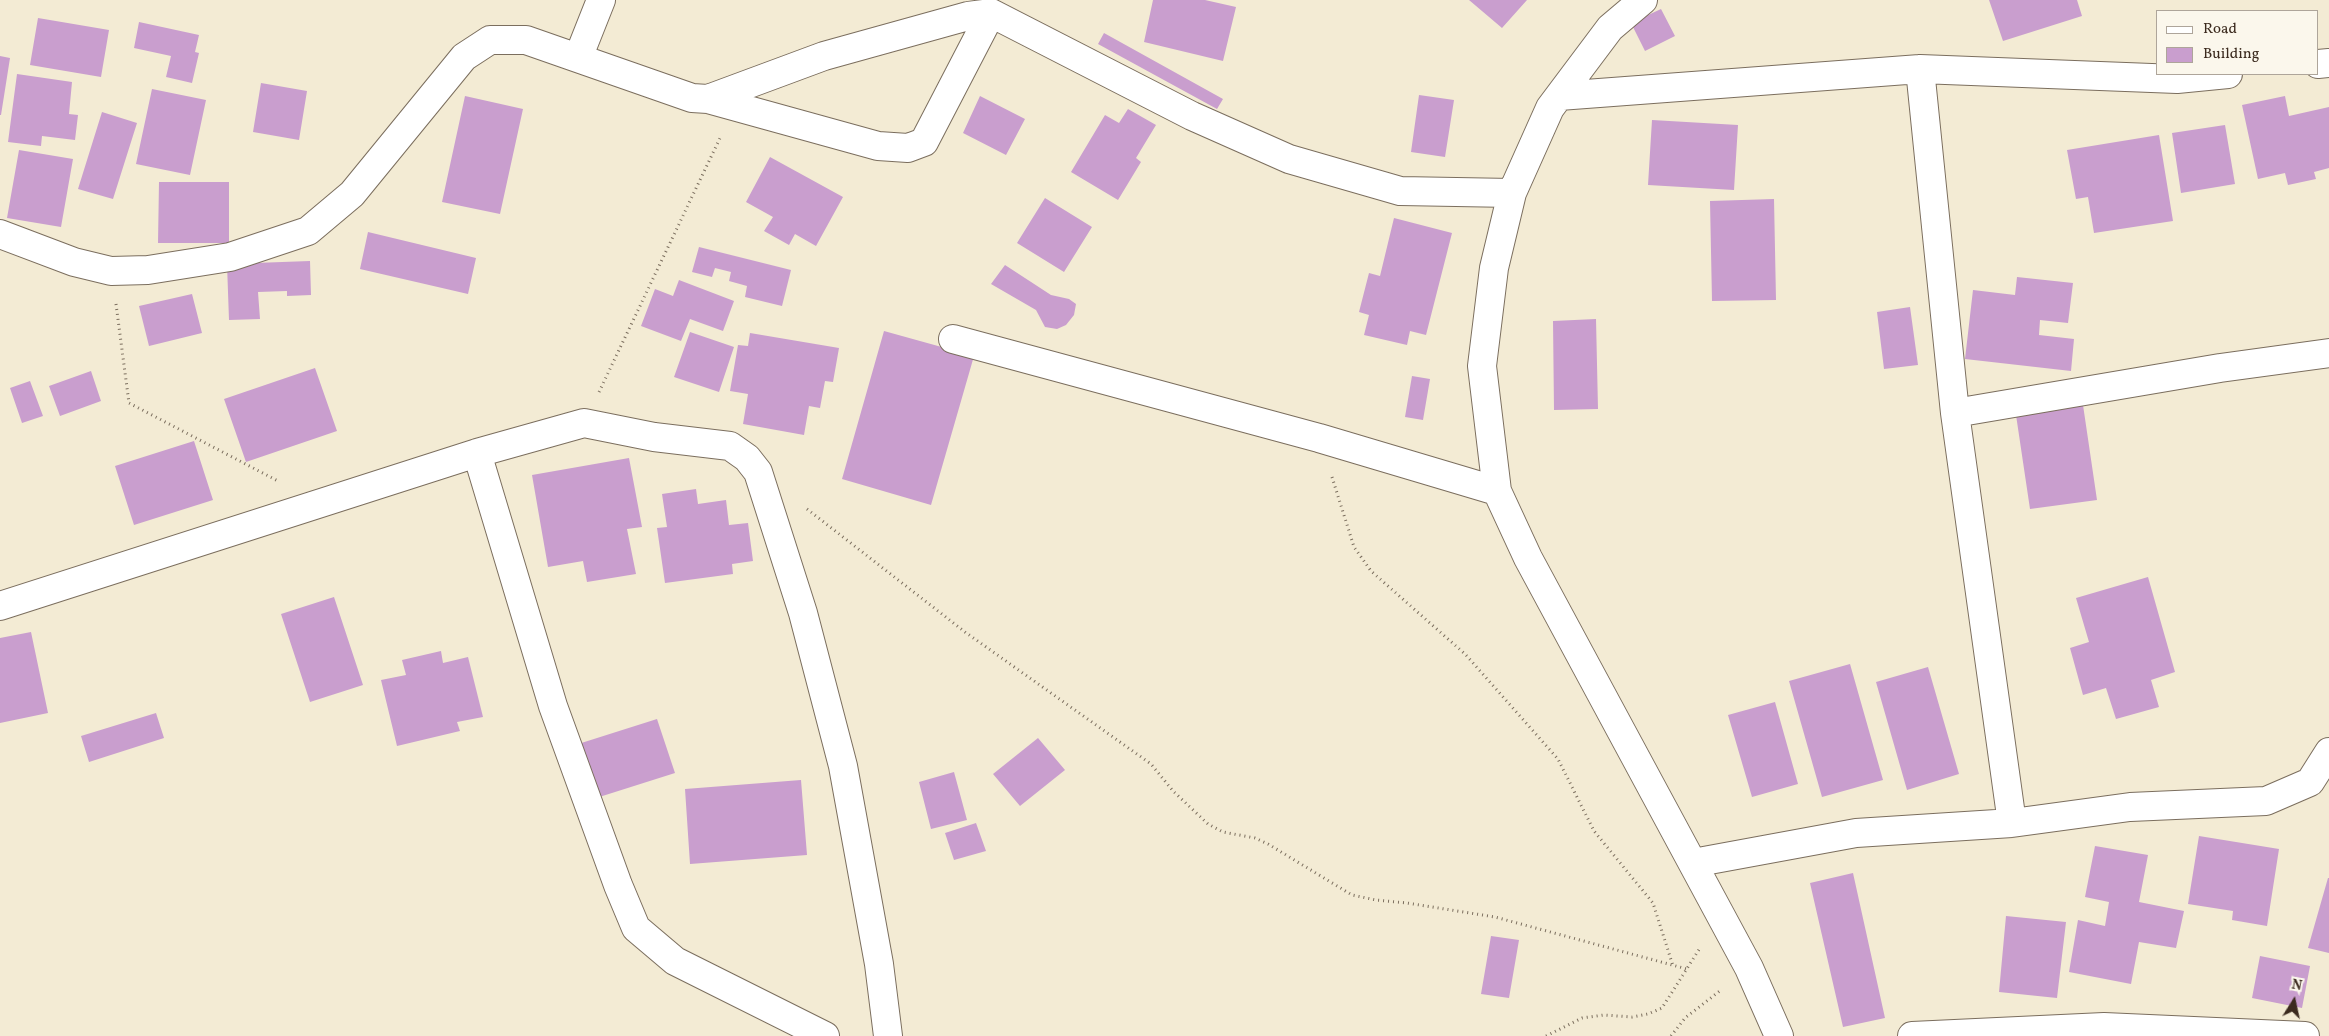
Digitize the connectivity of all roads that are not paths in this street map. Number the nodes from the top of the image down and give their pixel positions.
1 (601, 0) edge
2 (1643, 0) edge
3 (991, 13) junction
4 (578, 58) junction
5 (1920, 70) junction
6 (2218, 75) edge
7 (1559, 96) junction
8 (708, 98) junction
9 (1512, 193) junction
10 (0, 234) edge
11 (953, 339) dead end
12 (2329, 353) edge
13 (1955, 413) junction
14 (478, 453) junction
15 (1497, 491) junction
16 (0, 606) edge
17 (2329, 752) edge
18 (2012, 823) junction
19 (1693, 863) junction
20 (825, 1036) edge
21 (888, 1036) edge
22 (1779, 1036) edge
23 (1912, 1036) edge
24 (2306, 1036) edge

1 - 4 street
2 - 7 street
3 - 8 street
3 - 8 street
3 - 9 street
4 - 8 street
4 - 10 street
5 - 6 street
5 - 7 street
5 - 13 street
7 - 9 street
9 - 15 street
11 - 15 street
12 - 13 street
13 - 18 street
14 - 16 street
14 - 20 street
14 - 21 street
15 - 19 street
17 - 18 street
18 - 19 street
19 - 22 street
23 - 24 street

